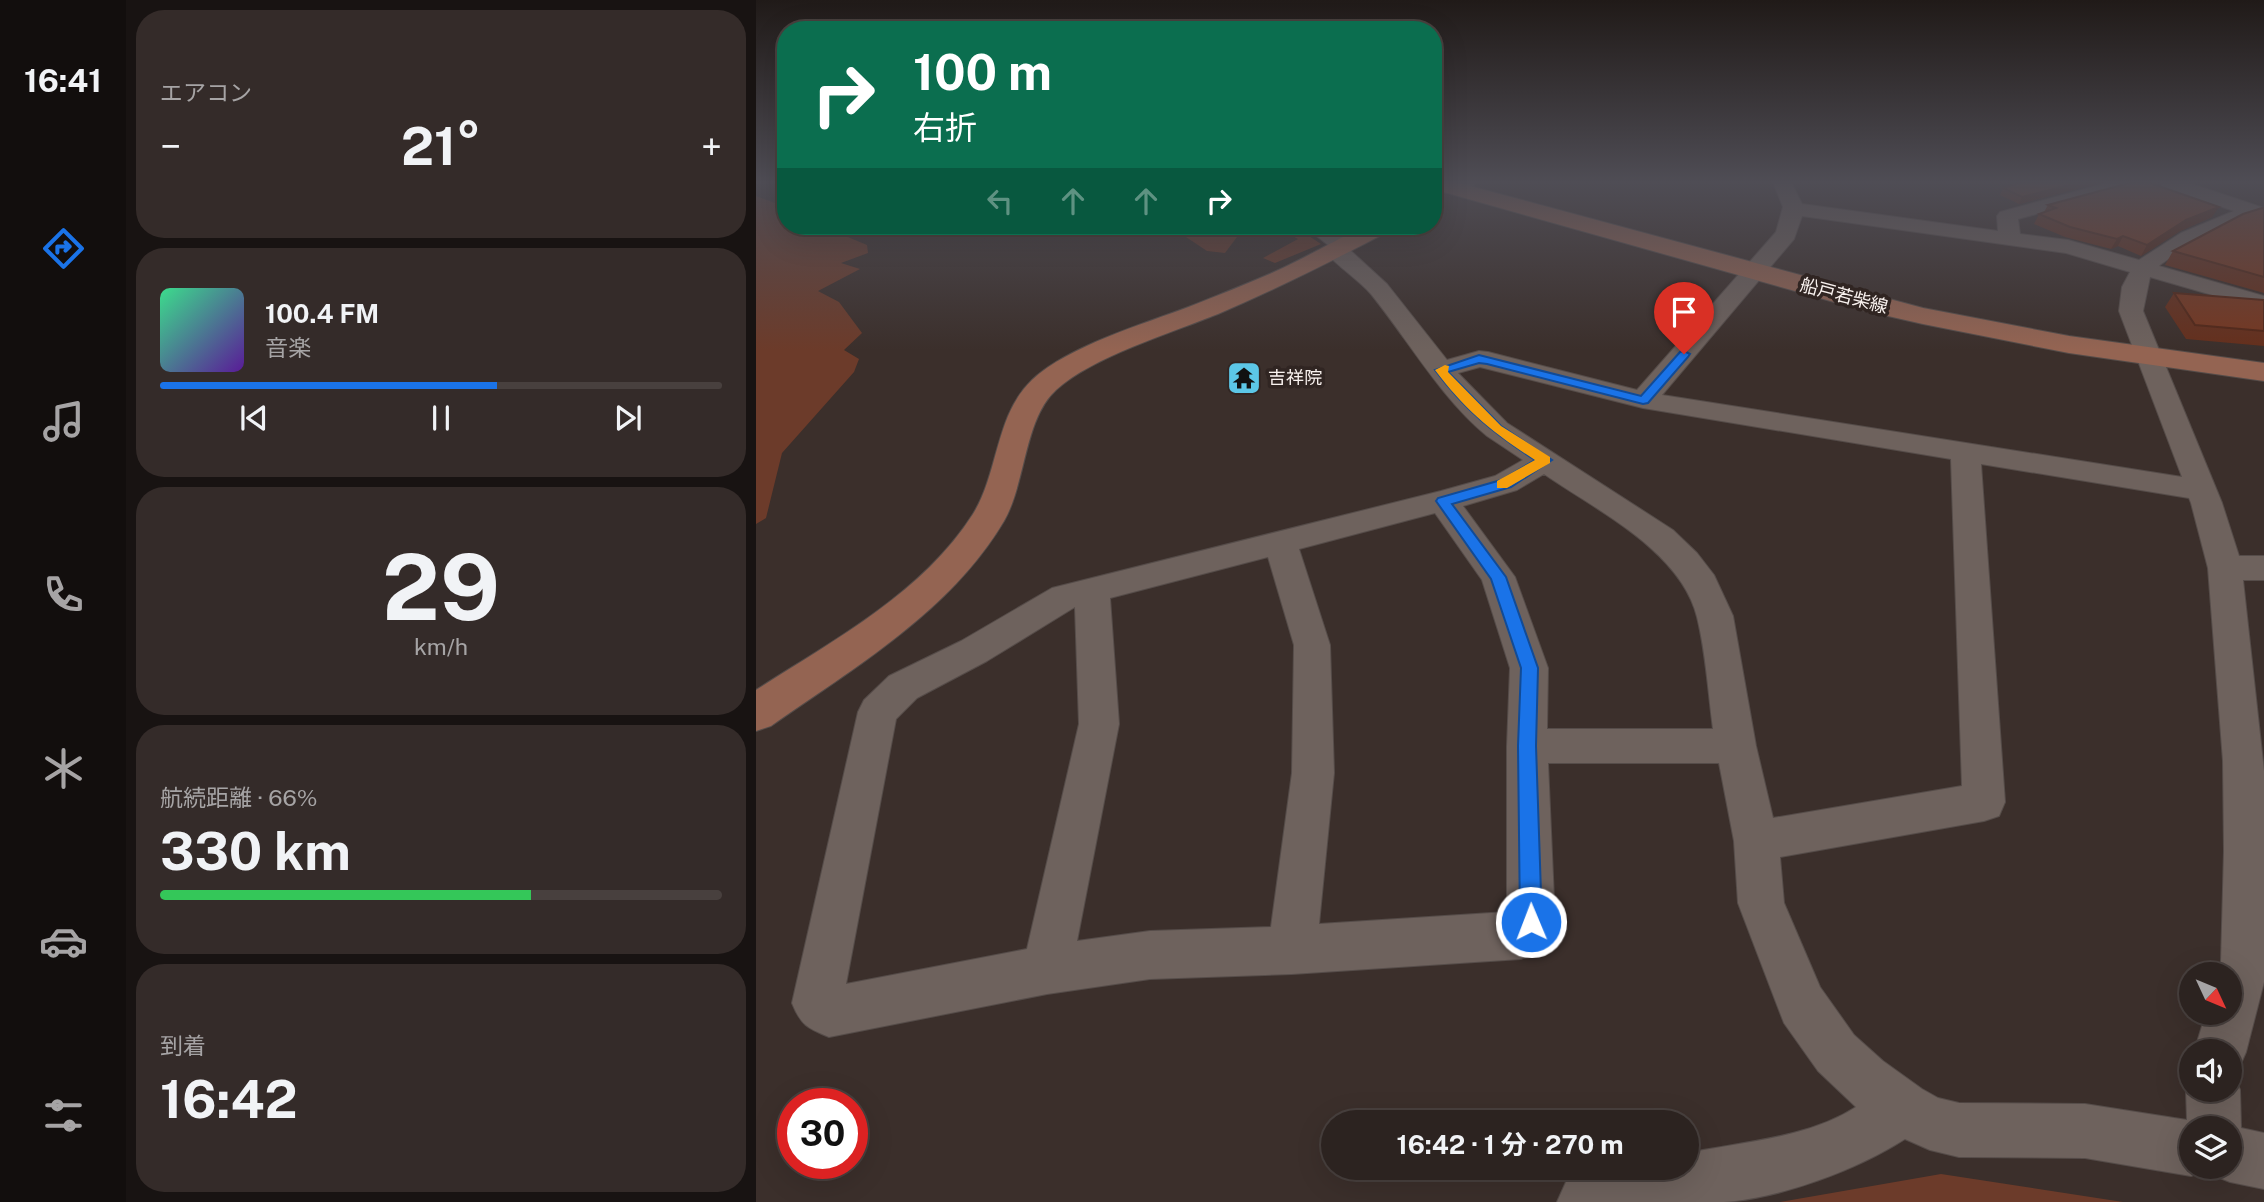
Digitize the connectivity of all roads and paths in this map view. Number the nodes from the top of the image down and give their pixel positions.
1 (1633, 238) edge
2 (1782, 238) edge
3 (1997, 238) edge
4 (2194, 238) edge
5 (2010, 240) joint
6 (1331, 241) edge
7 (2144, 268) junction
8 (1753, 271) junction
9 (2264, 303) edge
10 (2149, 359) junction
11 (1441, 370) junction
12 (2264, 372) edge
13 (1643, 400) junction
14 (1965, 453) junction
15 (1545, 460) junction
16 (2201, 490) junction
17 (1443, 501) junction
18 (1281, 544) junction
19 (2264, 568) edge
20 (2225, 569) junction
21 (1092, 590) junction
22 (756, 713) edge
23 (1527, 746) junction
24 (1736, 746) junction
25 (1756, 841) junction
26 (2255, 854) edge
27 (1292, 950) junction
28 (1047, 971) junction
29 (2224, 1039) edge
30 (1903, 1108) junction
31 (2179, 1145) edge
32 (2242, 1156) edge
33 (2264, 1161) edge
34 (1586, 1202) edge

1 - 8 street, 船戸若柴線
2 - 8 street
3 - 5 street
4 - 7 street
5 - 7 street
6 - 11 street
6 - 22 street
7 - 9 street
7 - 10 street
8 - 10 street, 船戸若柴線
8 - 13 street
10 - 12 street, 船戸若柴線
10 - 16 street
11 - 13 street
11 - 15 street
13 - 14 street
14 - 16 street
14 - 25 street
15 - 17 street
15 - 24 street
16 - 20 street
17 - 18 street
17 - 23 street
18 - 21 street
18 - 27 street
19 - 20 street
20 - 26 street
21 - 28 street
21 - 28 street
23 - 24 street
23 - 27 street
24 - 25 street
25 - 30 street
26 - 29 street
27 - 28 street
30 - 31 street
30 - 34 street
32 - 33 street

